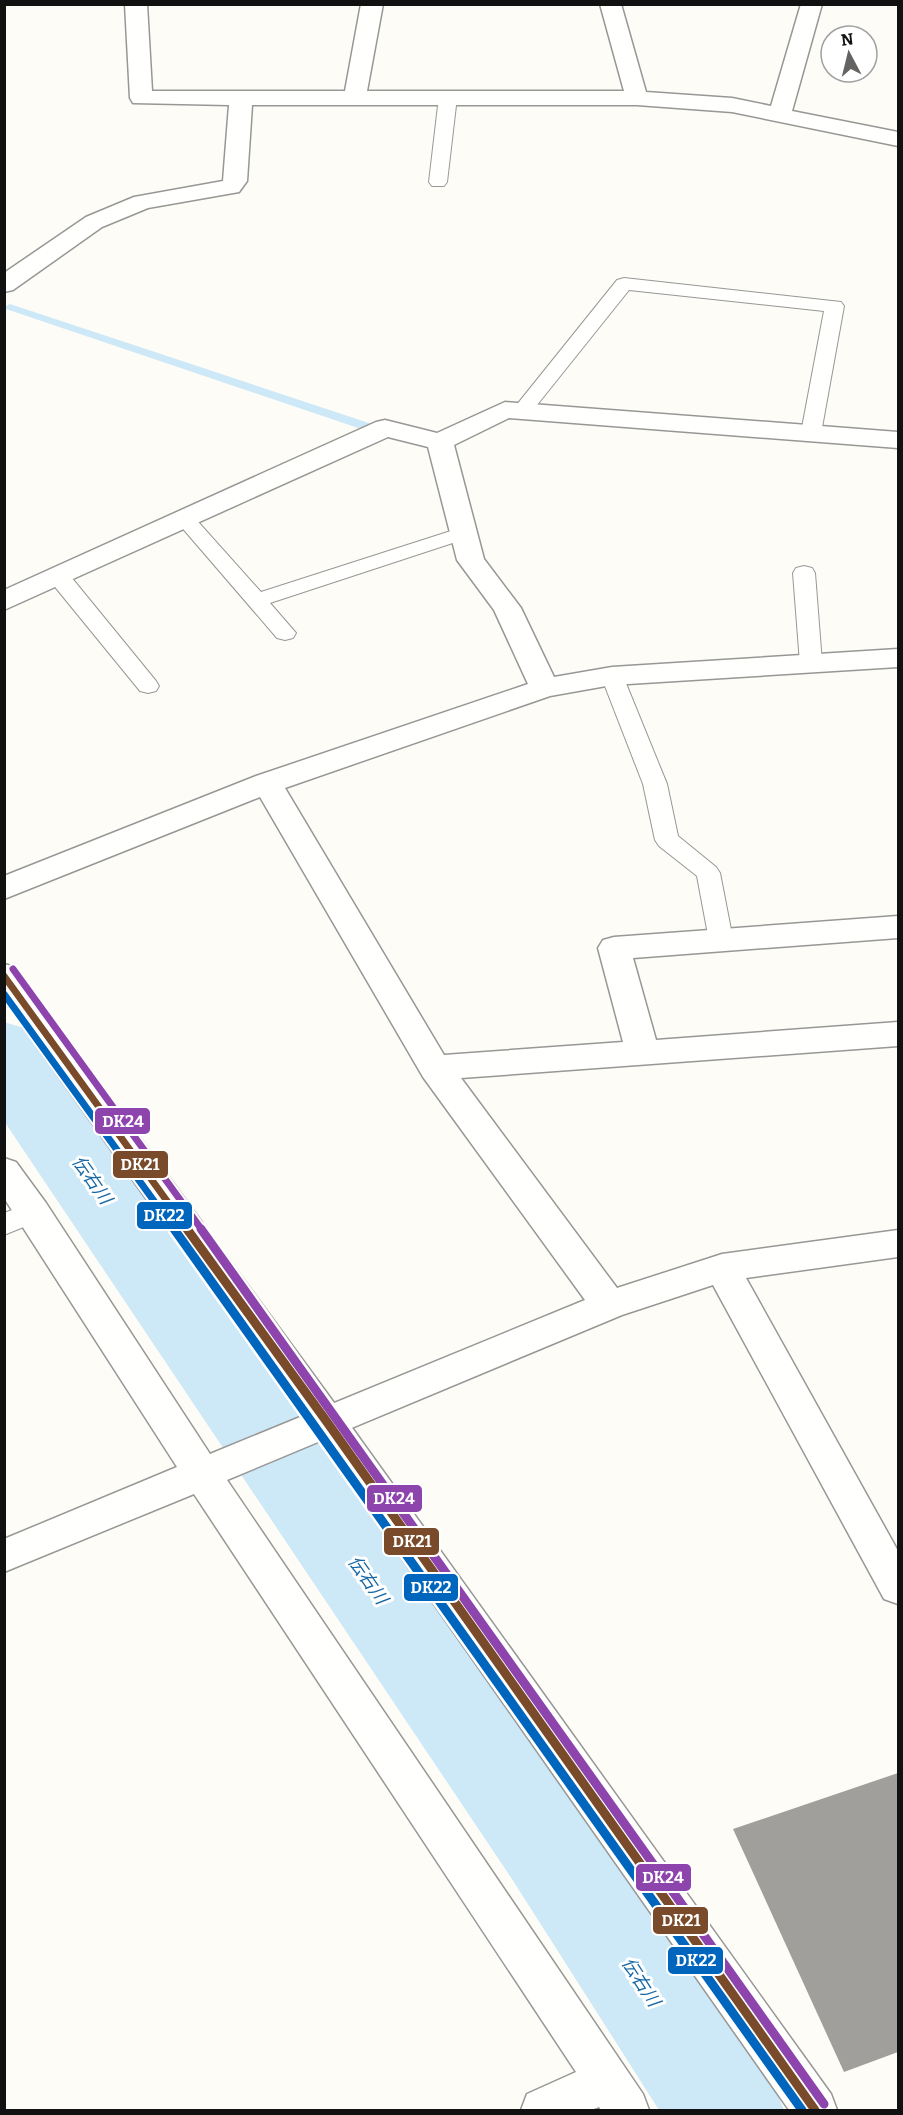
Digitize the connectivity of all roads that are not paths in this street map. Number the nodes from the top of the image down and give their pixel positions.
1 (136, 4) edge
2 (372, 4) edge
3 (610, 4) edge
4 (812, 4) edge
5 (355, 96) junction
6 (241, 97) junction
7 (448, 97) junction
8 (637, 98) junction
9 (780, 115) junction
10 (898, 139) edge
11 (438, 182) dead end
12 (4, 285) edge
13 (522, 411) junction
14 (812, 433) junction
15 (898, 440) edge
16 (440, 442) junction
17 (185, 519) junction
18 (464, 533) junction
19 (804, 573) dead end
20 (59, 577) junction
21 (256, 600) junction
22 (4, 601) edge
23 (285, 633) dead end
24 (898, 658) edge
25 (811, 663) junction
26 (612, 676) junction
27 (148, 687) dead end
28 (545, 688) junction
29 (267, 783) junction
30 (4, 888) edge
31 (898, 927) edge
32 (721, 940) junction
33 (4, 975) edge
34 (898, 1034) edge
35 (643, 1054) junction
36 (435, 1068) junction
37 (4, 1171) edge
38 (19, 1219) edge
39 (898, 1243) edge
40 (722, 1268) junction
41 (609, 1305) junction
42 (314, 1427) junction
43 (209, 1471) junction
44 (4, 1556) edge
45 (898, 1587) edge
46 (617, 2095) edge
47 (543, 2110) edge
48 (815, 2110) edge

1 - 6 street
2 - 5 street
3 - 8 street
4 - 9 street
5 - 6 street
5 - 7 street
6 - 12 street
7 - 8 street
7 - 11 lane
8 - 9 street
9 - 10 street
13 - 14 street
13 - 14 lane
13 - 16 street
14 - 15 street
16 - 17 street
16 - 18 street
17 - 20 street
17 - 21 lane
18 - 21 lane
18 - 28 street
19 - 25 lane
20 - 22 street
20 - 27 lane
21 - 23 lane
24 - 25 street
25 - 26 street
26 - 28 street
26 - 32 lane
28 - 29 street
29 - 30 street
29 - 36 street
31 - 32 street
32 - 35 street
33 - 42 street
34 - 35 street
35 - 36 street
36 - 41 street
37 - 38 street
38 - 43 street
39 - 40 street
40 - 41 street
40 - 45 street
41 - 42 street
42 - 43 street
42 - 48 street
43 - 44 street
43 - 46 street
46 - 47 street

